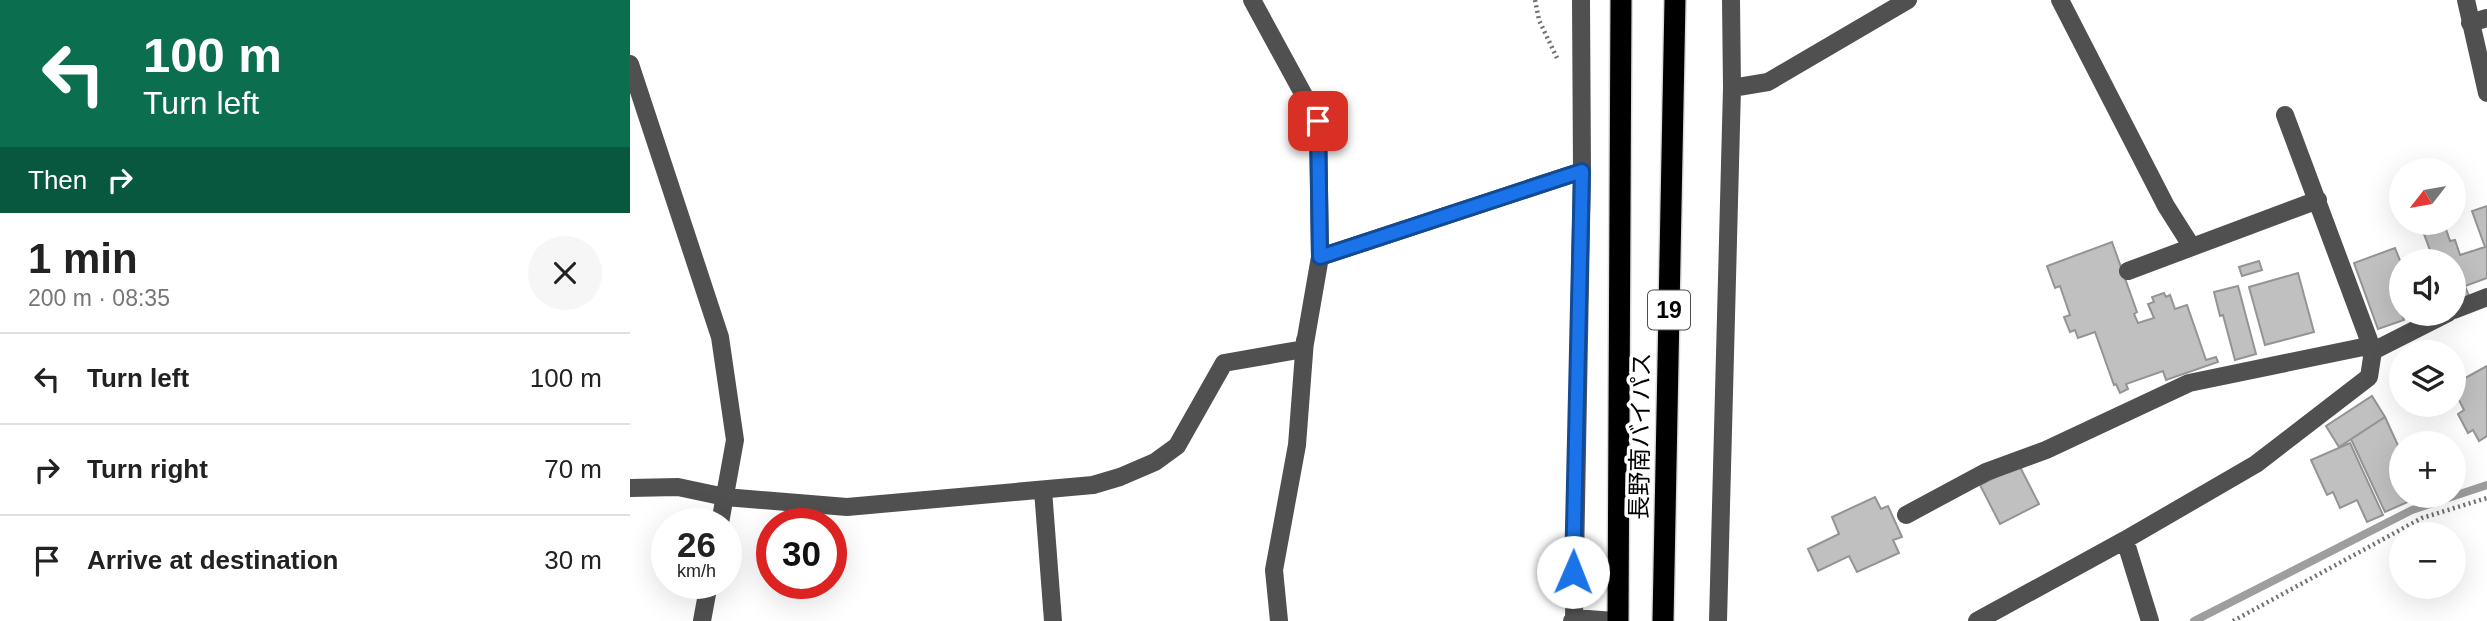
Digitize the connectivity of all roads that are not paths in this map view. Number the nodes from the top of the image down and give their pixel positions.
1 (1252, 0) edge
2 (1581, 0) edge
3 (1621, 0) edge
4 (1675, 0) edge
5 (1731, 0) edge
6 (1908, 0) edge
7 (2060, 0) edge
8 (2466, 0) edge
9 (2478, 20) edge
10 (630, 64) edge
11 (1732, 88) junction
12 (2487, 93) edge
13 (2286, 115) dead end
14 (1582, 171) junction
15 (2318, 200) junction
16 (2192, 247) junction
17 (1320, 257) junction
18 (2128, 271) dead end
19 (2487, 297) edge
20 (2466, 305) edge
21 (2422, 326) edge
22 (1305, 340) junction
23 (2373, 351) junction
24 (630, 488) edge
25 (1043, 490) junction
26 (725, 497) junction
27 (723, 508) edge
28 (1906, 515) dead end
29 (2125, 540) junction
30 (706, 599) edge
31 (1573, 619) edge
32 (702, 621) edge
33 (1053, 621) edge
34 (1279, 621) edge
35 (1616, 621) edge
36 (1663, 621) edge
37 (1718, 621) edge
38 (1977, 621) edge
39 (2150, 621) edge

1 - 17 street
2 - 14 street
3 - 35 highway, 長野南バイパス / 19
4 - 36 highway, 長野南バイパス / 19
5 - 11 street
6 - 11 street
7 - 16 street
8 - 9 street
9 - 12 street
10 - 26 street
11 - 37 street
13 - 15 street
14 - 17 street
14 - 31 street
15 - 16 street
15 - 23 street
16 - 18 street
17 - 22 street
19 - 20 street
21 - 23 street
22 - 25 street
22 - 34 street
23 - 28 street
23 - 29 street
24 - 26 street
25 - 26 street
25 - 33 street
26 - 27 street
29 - 38 street
29 - 39 street
30 - 32 street
31 - 35 street

